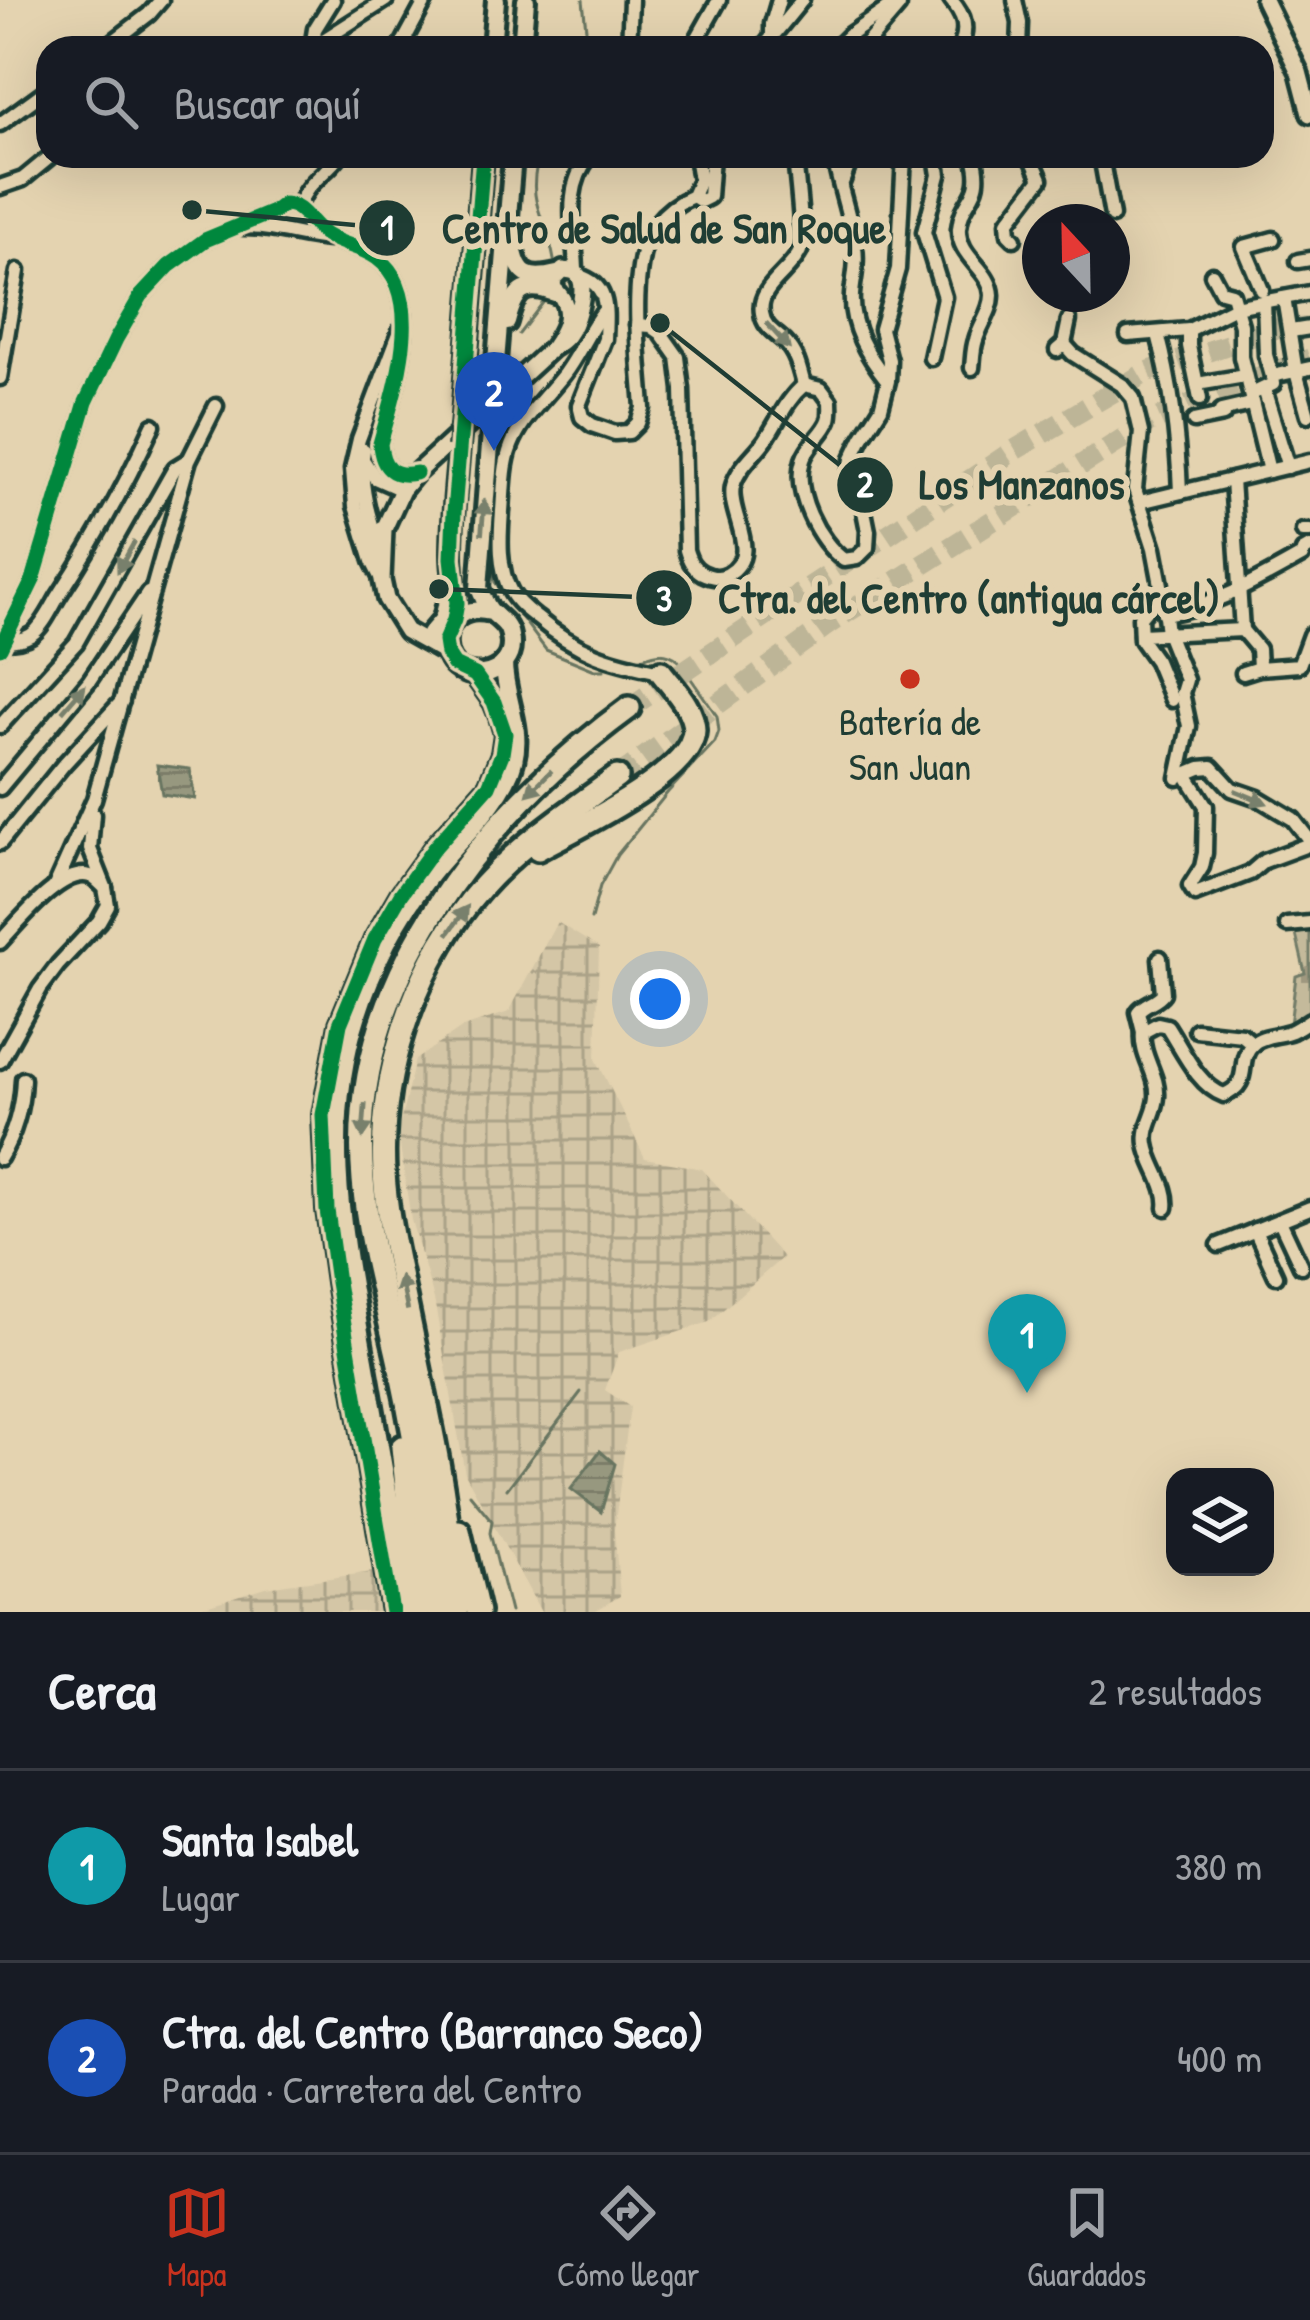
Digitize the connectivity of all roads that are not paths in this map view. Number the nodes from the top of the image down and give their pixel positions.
1 (333, 0) edge
2 (386, 0) edge
3 (426, 0) edge
4 (496, 0) edge
5 (526, 0) edge
6 (632, 0) edge
7 (719, 0) edge
8 (779, 0) edge
9 (802, 0) edge
10 (902, 0) edge
11 (951, 0) edge
12 (1015, 0) edge
13 (1264, 0) edge
14 (160, 1) edge
15 (121, 36) edge
16 (313, 36) edge
17 (331, 36) edge
18 (406, 36) edge
19 (493, 36) edge
20 (523, 36) edge
21 (630, 36) edge
22 (699, 36) edge
23 (769, 36) edge
24 (774, 36) edge
25 (848, 36) edge
26 (873, 36) edge
27 (965, 36) edge
28 (1019, 36) edge
29 (36, 98) edge
30 (1310, 113) edge
31 (0, 124) edge
32 (36, 168) edge
33 (327, 168) edge
34 (482, 168) edge
35 (512, 168) edge
36 (581, 168) edge
37 (698, 168) edge
38 (711, 168) edge
39 (796, 168) edge
40 (837, 168) edge
41 (848, 168) edge
42 (903, 168) edge
43 (938, 168) edge
44 (976, 168) edge
45 (1036, 168) edge
46 (1103, 168) edge
47 (842, 185) junction
48 (0, 187) edge
49 (693, 196) junction
50 (1110, 204) edge
51 (275, 211) junction
52 (301, 212) junction
53 (508, 219) junction
54 (231, 228) junction
55 (286, 233) junction
56 (331, 238) junction
57 (1273, 238) dead end
58 (1014, 239) dead end
59 (18, 271) dead end
60 (1212, 274) dead end
61 (569, 283) junction
62 (1310, 292) edge
63 (1263, 296) junction
64 (1284, 298) junction
65 (1235, 307) junction
66 (603, 312) junction
67 (1069, 320) dead end
68 (403, 325) junction
69 (637, 325) junction
70 (1310, 328) edge
71 (1190, 330) junction
72 (1291, 331) junction
73 (1158, 334) junction
74 (1128, 335) dead end
75 (1266, 355) junction
76 (1241, 357) junction
77 (497, 358) junction
78 (931, 358) dead end
79 (972, 368) dead end
80 (1303, 370) edge
81 (1245, 376) junction
82 (0, 378) edge
83 (888, 381) junction
84 (1213, 381) junction
85 (1268, 383) junction
86 (804, 385) junction
87 (1251, 400) junction
88 (373, 403) junction
89 (216, 406) dead end
90 (1221, 411) junction
91 (1308, 415) edge
92 (1194, 421) dead end
93 (153, 425) dead end
94 (359, 439) junction
95 (362, 459) junction
96 (189, 460) junction
97 (1310, 461) edge
98 (1288, 467) junction
99 (1270, 472) junction
100 (416, 473) junction
101 (1232, 480) junction
102 (402, 490) junction
103 (1180, 492) junction
104 (1140, 502) junction
105 (1310, 548) edge
106 (381, 554) junction
107 (452, 558) junction
108 (382, 580) junction
109 (153, 586) junction
110 (1240, 588) junction
111 (1162, 590) junction
112 (491, 613) junction
113 (1164, 614) junction
114 (444, 628) junction
115 (1242, 630) junction
116 (406, 631) junction
117 (1166, 634) junction
118 (1141, 635) junction
119 (1310, 635) edge
120 (2, 644) edge
121 (447, 654) junction
122 (504, 663) junction
123 (1258, 668) junction
124 (662, 672) joint
125 (1244, 673) dead end
126 (475, 675) junction
127 (123, 700) junction
128 (1172, 700) dead end
129 (629, 708) tunnel mouth
130 (0, 726) edge
131 (1183, 775) junction
132 (617, 777) tunnel mouth
133 (0, 788) edge
134 (94, 799) junction
135 (0, 843) edge
136 (1310, 843) edge
137 (496, 873) junction
138 (55, 886) junction
139 (105, 888) junction
140 (1310, 923) edge
141 (1287, 926) dead end
142 (0, 942) edge
143 (1160, 958) dead end
144 (1310, 1021) edge
145 (1196, 1030) dead end
146 (1143, 1032) junction
147 (1253, 1044) junction
148 (0, 1061) edge
149 (22, 1078) dead end
150 (0, 1158) edge
151 (1166, 1208) dead end
152 (1309, 1212) edge
153 (1280, 1221) junction
154 (1255, 1230) junction
155 (1219, 1245) dead end
156 (1301, 1266) dead end
157 (1276, 1276) dead end
158 (378, 1280) junction
159 (436, 1449) junction
160 (392, 1612) edge
161 (406, 1612) edge
162 (419, 1612) edge
163 (438, 1612) edge
164 (457, 1612) edge
165 (478, 1612) edge

1 - 16 street
2 - 17 street
3 - 18 street
4 - 19 main road
5 - 20 main road
6 - 21 street
7 - 22 street
8 - 23 street
9 - 24 street
10 - 25 street
10 - 26 street
11 - 27 street
12 - 28 street
13 - 30 street
14 - 15 street
29 - 31 street
32 - 48 street
33 - 52 street
34 - 107 main road, bridge
35 - 53 main road
36 - 61 street
37 - 49 street
38 - 49 street
39 -> 86 street
40 - 47 street
41 - 47 street
42 - 83 street
43 - 78 street
44 - 79 street
45 - 58 street
46 - 50 street
47 - 83 street
49 - 69 street
51 - 52 street
51 - 54 street
51 - 55 street
52 - 55 street
52 - 56 street
53 - 61 main road
53 - 77 main road
54 - 55 street
54 - 120 street
55 - 56 street
56 - 68 street
57 - 63 street
59 - 82 street
60 - 65 street
61 - 66 street
61 - 77 main road
61 - 100 street
62 - 64 street
63 - 64 street
63 - 65 street
63 - 75 street
64 - 72 street
65 - 71 street
65 - 76 street
66 - 69 street
66 - 124 street
67 - 104 street
68 - 88 street
68 - 100 street
69 - 86 street
70 - 72 street
71 - 73 street
71 - 84 street
72 - 80 street
73 - 74 street
73 - 103 street
75 - 76 street
75 - 85 street
76 - 81 street
112 -> 77 main road, bridge
80 - 85 street
80 - 91 street
81 - 84 street
81 - 87 street
83 - 86 street
84 - 90 street
85 - 87 street
85 - 98 street
87 - 90 street
87 - 99 street
88 - 94 street
88 - 95 street
89 - 96 street
90 - 92 street
93 - 120 street
94 - 95 street
94 - 108 street
95 - 102 street
95 - 106 street
96 - 109 street
96 -> 130 street
97 - 98 street
98 - 99 street
99 - 101 street
100 - 102 street
101 - 103 street
101 - 110 street
102 - 106 street
103 - 104 street
104 - 111 street
105 - 110 street
106 - 108 street
107 - 114 main road
107 - 114 main road
108 - 116 street
109 - 127 street
133 -> 109 street
110 - 113 street
110 - 115 street
111 - 113 street
111 - 118 street
112 - 114 main road
112 - 122 main road
113 - 117 street
114 - 116 street
114 - 121 main road
115 - 117 street
115 - 123 street
116 - 121 street
117 - 118 street
117 - 131 street
118 - 128 street
119 - 123 street
121 - 126 main road
122 - 126 main road
122 - 161 main road
123 - 125 street
124 - 137 highway
126 - 160 main road
127 - 134 street
127 - 135 street
129 -> 158 highway
131 -> 136 street
131 - 136 street
132 - 137 highway
134 - 138 street
134 - 139 street
159 -> 137 highway
138 - 139 street
138 - 142 street
139 - 148 street
140 - 141 street
143 - 146 street
144 - 147 street
145 - 147 street
146 - 147 street
146 - 151 street
149 - 150 street
152 - 153 street
153 - 154 street
153 - 156 street
154 - 155 street
154 - 157 street
158 - 162 highway
158 - 163 highway
159 - 164 highway
159 - 165 highway

